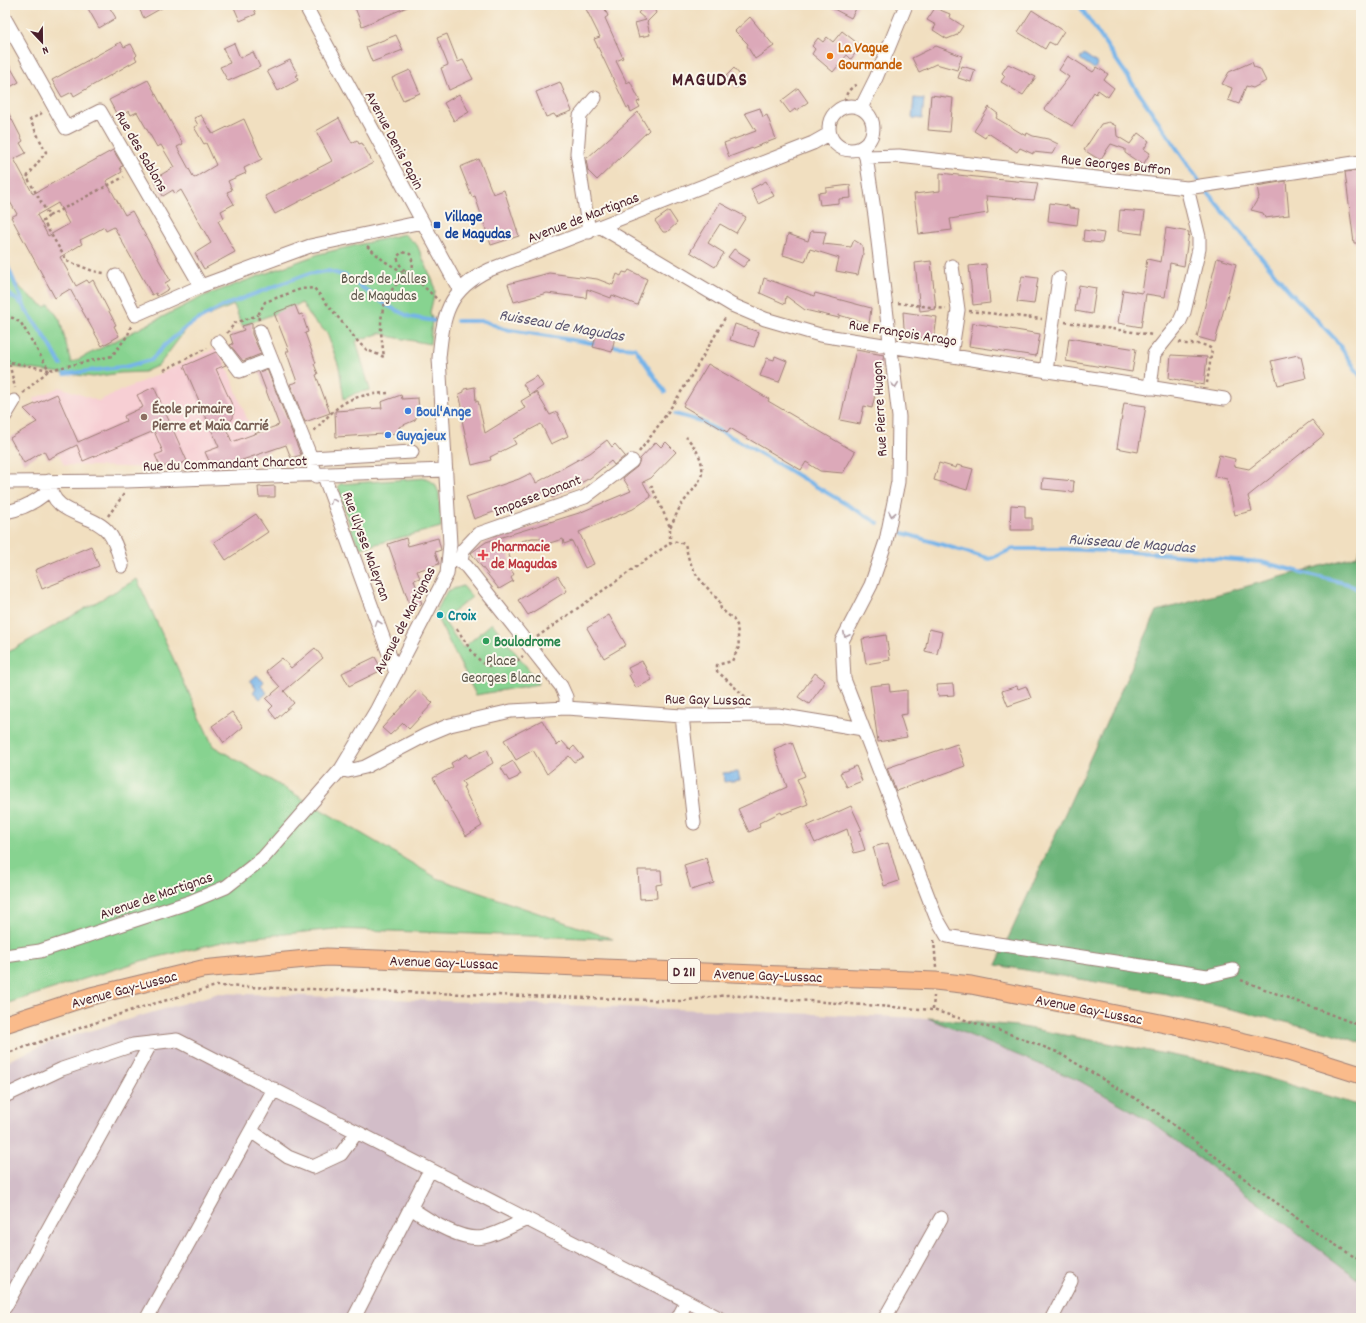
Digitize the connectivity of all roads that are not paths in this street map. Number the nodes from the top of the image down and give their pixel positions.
1 (305, 5) edge
2 (903, 6) edge
3 (5, 19) edge
4 (595, 98) dead end
5 (861, 108) junction
6 (829, 134) junction
7 (864, 152) junction
8 (1361, 162) edge
9 (1187, 188) junction
10 (422, 222) junction
11 (595, 229) junction
12 (952, 266) dead end
13 (116, 276) road end
14 (1060, 278) dead end
15 (201, 286) junction
16 (459, 289) junction
17 (260, 332) road end
18 (218, 342) dead end
19 (891, 346) junction
20 (951, 356) junction
21 (271, 359) junction
22 (1046, 371) junction
23 (1150, 388) junction
24 (1224, 399) dead end
25 (14, 401) road end
26 (5, 416) edge
27 (412, 452) dead end
28 (378, 454) junction
29 (311, 458) junction
30 (632, 461) road end
31 (446, 470) junction
32 (380, 473) junction
33 (320, 476) junction
34 (5, 482) edge
35 (50, 485) junction
36 (5, 512) edge
37 (455, 560) junction
38 (122, 566) dead end
39 (396, 673) junction
40 (566, 708) junction
41 (682, 716) junction
42 (863, 729) junction
43 (341, 769) junction
44 (694, 823) dead end
45 (5, 956) edge
46 (1227, 971) road end
47 (5, 1024) edge
48 (151, 1043) junction
49 (1361, 1075) edge
50 (274, 1090) junction
51 (5, 1096) edge
52 (251, 1131) junction
53 (356, 1132) junction
54 (430, 1170) junction
55 (411, 1208) junction
56 (941, 1218) dead end
57 (527, 1219) junction
58 (1071, 1281) dead end
59 (687, 1301) junction
60 (5, 1307) edge
61 (147, 1318) edge
62 (354, 1318) edge
63 (678, 1318) edge
64 (719, 1318) edge
65 (885, 1318) edge
66 (1052, 1318) edge

1 - 10 street, Avenue Denis Papin
2 - 5 street
3 - 15 street, Rue des Sablons
4 - 11 street
5 - 6 street
5 - 7 street
6 - 7 street
6 - 11 street, Avenue de Martignas
7 - 9 street, Rue Georges Buffon
7 - 19 street, Rue Pierre Hugon
8 - 9 street, Rue Georges Buffon
9 - 23 street
10 - 15 street
10 - 16 street, Avenue Denis Papin
11 - 16 street, Avenue de Martignas
11 - 19 street, Rue François Arago
12 - 20 street
13 - 15 street
14 - 22 street
16 - 31 street, Avenue de Martignas
17 - 21 street, Rue Ulysse Maleyran
18 - 21 street
19 - 20 street, Rue François Arago
19 -> 42 street, Rue Pierre Hugon
20 - 22 street, Rue François Arago
21 - 29 street, Rue Ulysse Maleyran
22 - 23 street, Rue François Arago
23 - 24 street, Rue François Arago
25 - 26 street
27 - 28 street
28 - 29 street
28 - 32 street
29 - 33 street, Rue Ulysse Maleyran
30 - 37 street, Impasse Donant
31 - 32 street, Rue du Commandant Charcot
31 - 37 street, Avenue de Martignas
32 - 33 street, Rue du Commandant Charcot
33 - 35 street, Rue du Commandant Charcot
39 -> 33 street, Rue Ulysse Maleyran
34 - 35 street, Rue du Commandant Charcot
35 - 36 street
35 - 38 street
37 - 39 street, Avenue de Martignas
37 - 40 street
39 - 43 street, Avenue de Martignas
40 - 41 street, Rue Gay Lussac
40 - 43 street, Rue Gay Lussac
41 - 42 street, Rue Gay Lussac
41 - 44 street
42 - 46 street
43 - 45 street, Avenue de Martignas
47 - 49 main road, Avenue Gay-Lussac / D 211
48 - 50 street
48 - 51 street
48 - 60 street
50 - 52 street
50 - 53 street
52 - 53 street
52 - 61 street
53 - 54 street
54 - 55 street
54 - 57 street
55 - 57 street
55 - 62 street
56 - 65 street
57 - 59 street
58 - 66 street
59 - 63 street
59 - 64 street

